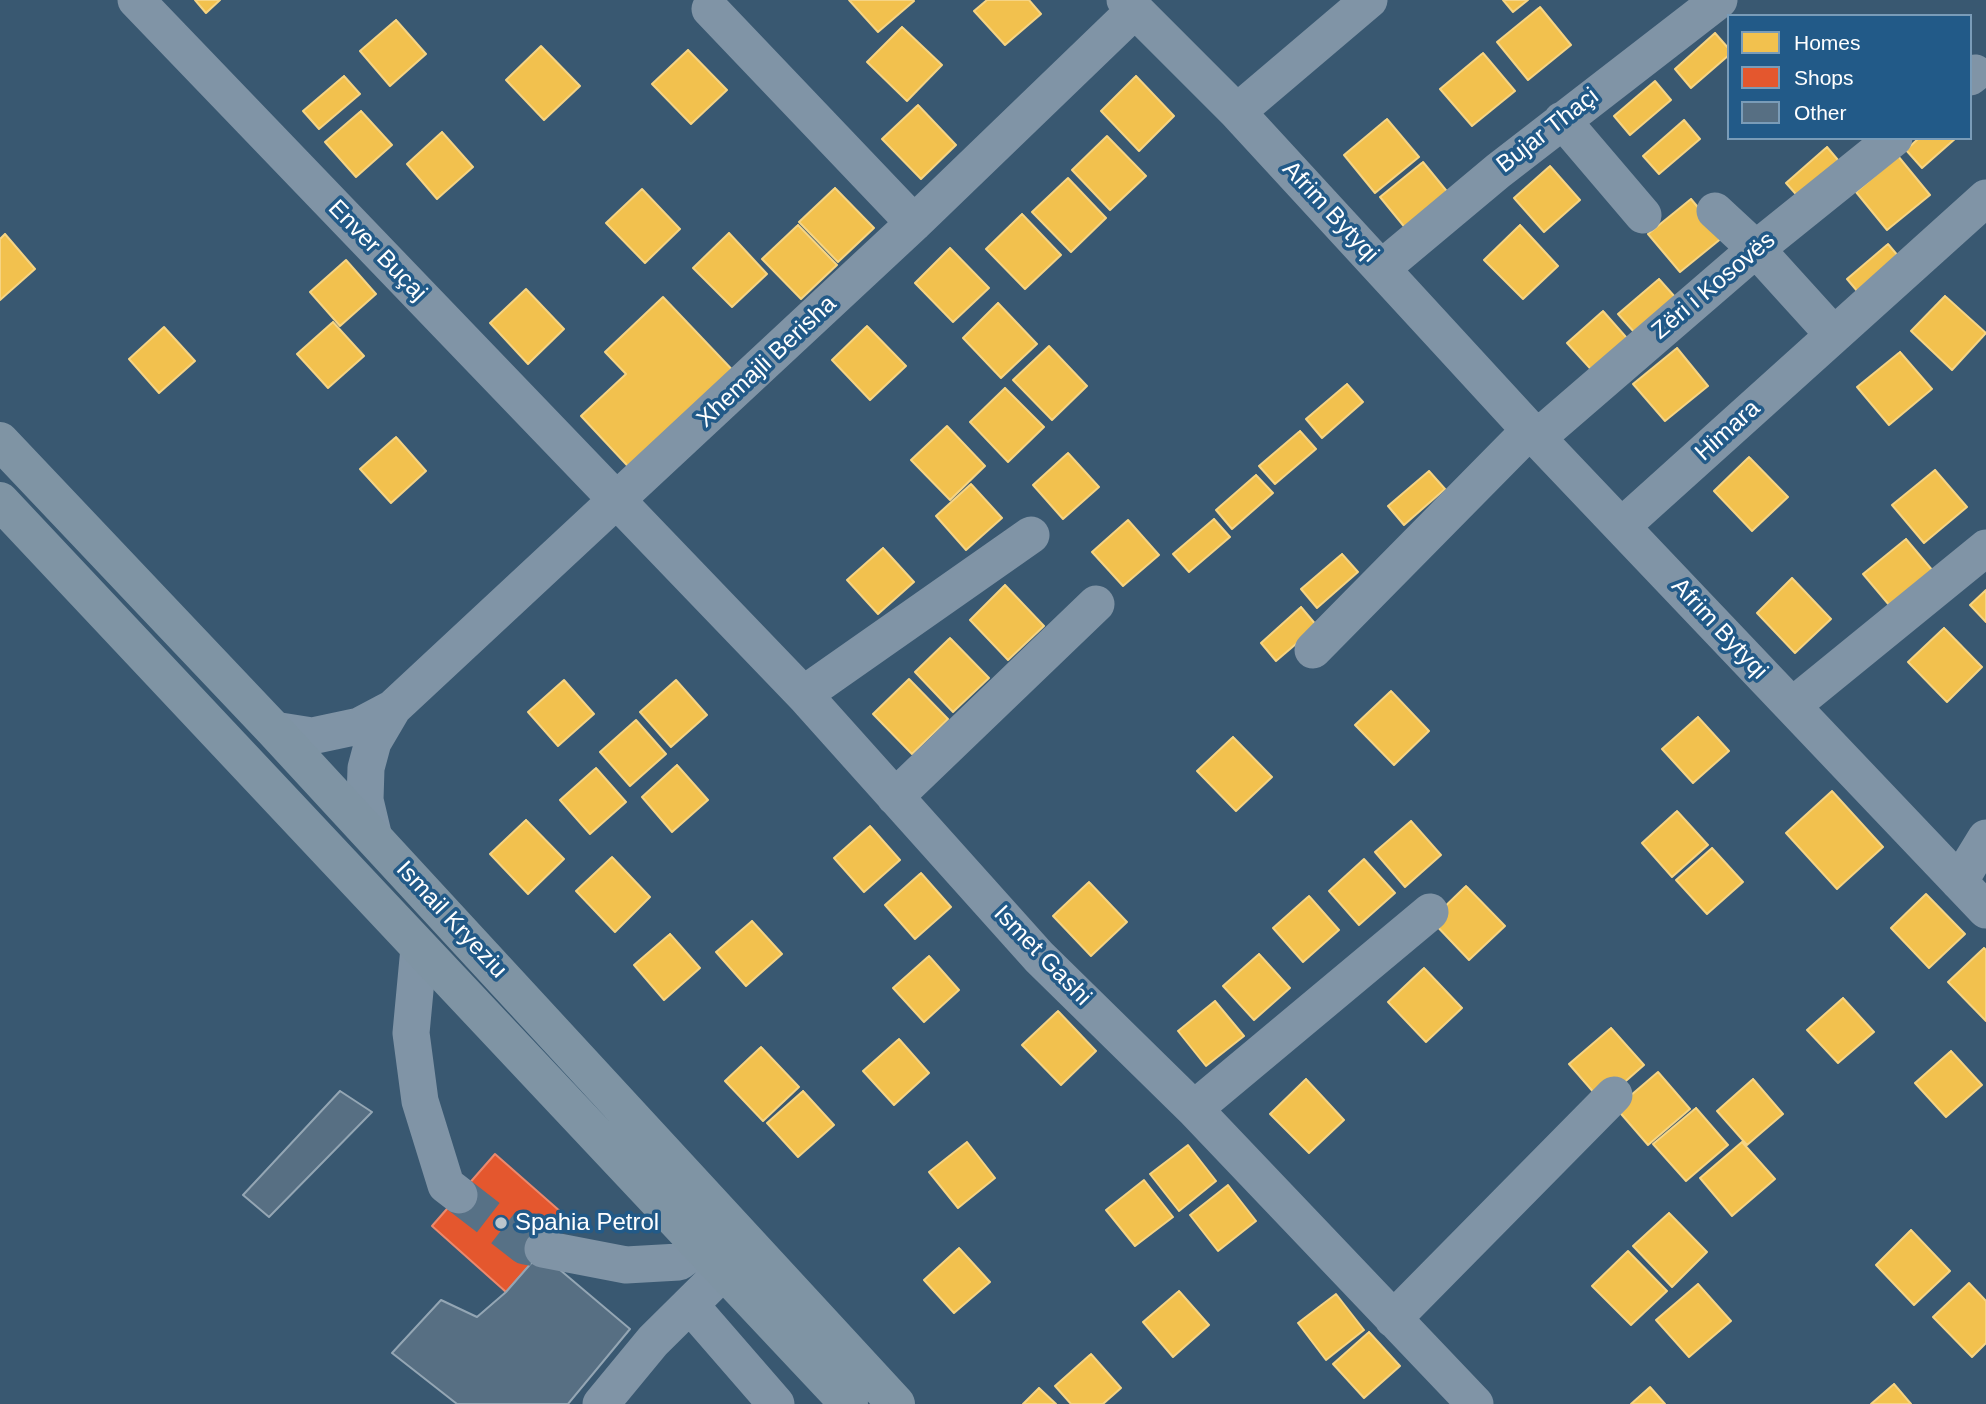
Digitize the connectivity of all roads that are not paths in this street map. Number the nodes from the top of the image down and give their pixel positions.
1 (136, 0) edge
2 (1369, 0) edge
3 (1719, 0) edge
4 (1130, 5) edge
5 (710, 9) dead end
6 (1237, 113) junction
7 (1562, 120) junction
8 (1892, 140) edge
9 (1986, 198) edge
10 (1715, 211) dead end
11 (1643, 215) dead end
12 (914, 223) junction
13 (1756, 249) junction
14 (1382, 268) junction
15 (1835, 335) junction
16 (1534, 434) junction
17 (0, 441) edge
18 (0, 501) edge
19 (618, 501) junction
20 (1622, 526) junction
21 (1031, 535) dead end
22 (1986, 548) edge
23 (1096, 604) dead end
24 (1313, 650) dead end
25 (804, 696) junction
26 (1792, 706) junction
27 (393, 708) junction
28 (274, 730) junction
29 (895, 797) junction
30 (374, 838) junction
31 (1986, 838) edge
32 (1959, 882) junction
33 (1986, 911) edge
34 (1430, 912) dead end
35 (419, 948) junction
36 (1614, 1095) dead end
37 (1194, 1109) junction
38 (459, 1195) tunnel mouth
39 (543, 1249) tunnel mouth
40 (724, 1253) junction
41 (690, 1305) junction
42 (1393, 1320) junction
43 (601, 1404) edge
44 (776, 1404) edge
45 (849, 1404) edge
46 (896, 1404) edge
47 (1475, 1404) edge

1 - 19 street, Enver Buçaj
2 - 6 street
3 - 7 street, Bujar Thaçi
4 - 6 street, Afrim Bytyqi
4 - 12 street, Xhemajli Berisha
5 - 12 street
6 - 14 street, Afrim Bytyqi
7 - 11 street
7 - 14 street, Bujar Thaçi
8 - 13 street, Zëri i Kosovës
9 - 15 street, Himara
10 - 13 street
12 - 19 street, Xhemajli Berisha
13 - 15 street
13 - 16 street, Zëri i Kosovës
14 - 16 street, Afrim Bytyqi
15 - 20 street, Himara
16 - 20 street, Afrim Bytyqi
16 - 24 street
17 - 28 main road, Ismail Kryeziu
18 - 35 main road, Ismail Kryeziu
19 - 25 street, Ismet Gashi
19 - 27 street, Xhemajli Berisha
20 - 26 street, Afrim Bytyqi
21 - 25 street
22 - 26 street
23 - 29 street
25 - 29 street, Ismet Gashi
26 - 32 street, Afrim Bytyqi
27 - 28 street, Xhemajli Berisha
27 - 30 street, Xhemajli Berisha
28 - 30 main road, Ismail Kryeziu
29 - 37 street, Ismet Gashi
30 - 40 main road, Ismail Kryeziu
31 - 32 street
32 - 33 street, Afrim Bytyqi
34 - 37 street
35 - 38 street
35 - 40 main road, Ismail Kryeziu
36 - 42 street
37 - 42 street, Ismet Gashi
39 - 40 street
40 - 41 street
40 - 45 main road, Ismail Kryeziu
40 - 46 main road, Ismail Kryeziu
41 - 43 street
41 - 44 street
42 - 47 street, Ismet Gashi

